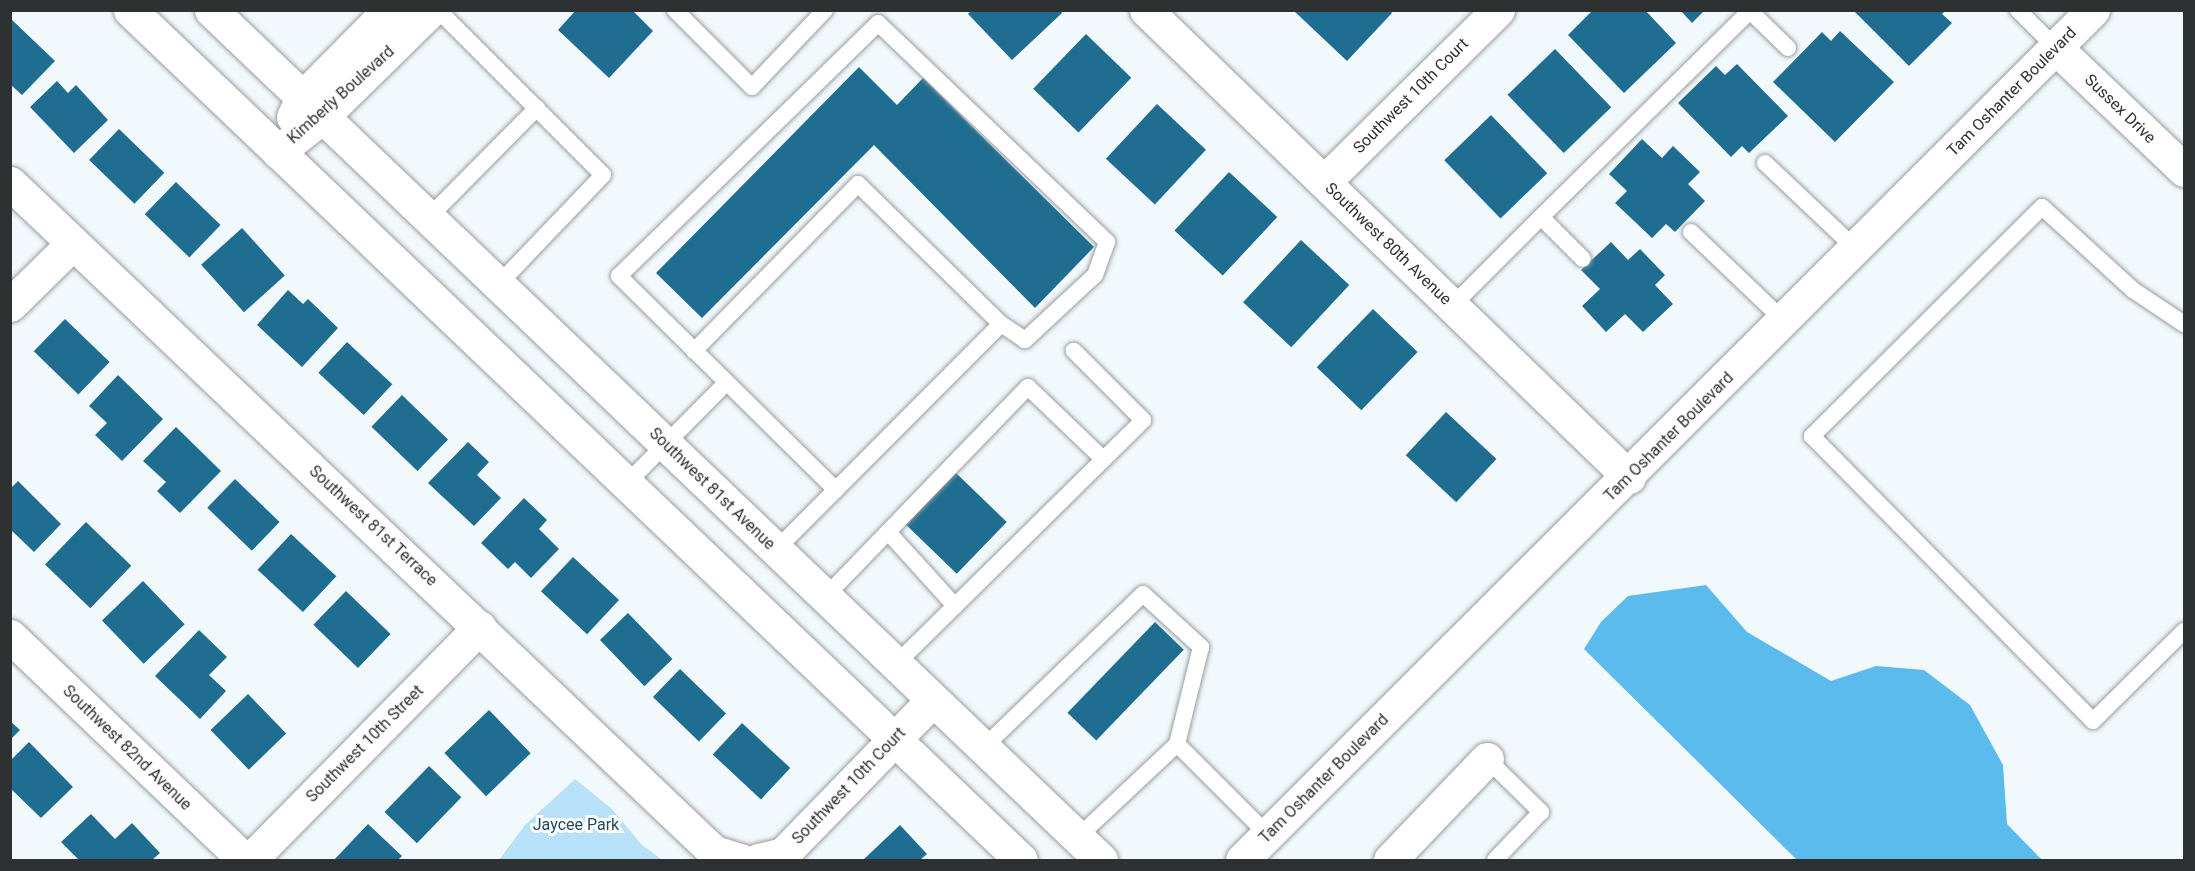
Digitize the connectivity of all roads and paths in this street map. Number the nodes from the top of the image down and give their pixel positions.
1 (130, 10) edge
2 (211, 10) edge
3 (389, 10) edge
4 (431, 10) edge
5 (438, 10) edge
6 (675, 10) edge
7 (825, 10) edge
8 (1146, 10) edge
9 (1498, 10) edge
10 (2018, 10) edge
11 (2093, 10) edge
12 (1750, 11) edge
13 (1788, 48) dead end
14 (2056, 48) junction
15 (312, 107) junction
16 (537, 108) junction
17 (278, 152) junction
18 (1765, 163) dead end
19 (2184, 170) edge
20 (1324, 182) junction
21 (10, 183) edge
22 (1541, 217) junction
23 (428, 218) junction
24 (1691, 232) dead end
25 (73, 243) junction
26 (1856, 249) junction
27 (1583, 259) dead end
28 (498, 285) junction
29 (10, 305) edge
30 (1452, 306) junction
31 (1784, 321) junction
32 (1001, 324) junction
33 (2184, 324) edge
34 (694, 351) junction
35 (1074, 351) dead end
36 (726, 383) junction
37 (665, 444) junction
38 (1103, 459) junction
39 (1629, 477) junction
40 (626, 484) junction
41 (836, 490) junction
42 (888, 532) junction
43 (776, 550) junction
44 (825, 597) junction
45 (955, 606) junction
46 (480, 627) junction
47 (2184, 631) edge
48 (10, 636) edge
49 (896, 664) junction
50 (933, 700) junction
51 (893, 740) junction
52 (1177, 744) junction
53 (983, 748) junction
54 (1487, 759) joint
55 (1268, 835) junction
56 (1077, 838) junction
57 (244, 861) edge
58 (250, 861) edge
59 (741, 861) edge
60 (758, 861) edge
61 (1021, 861) edge
62 (1101, 861) edge
63 (1242, 861) edge
64 (1390, 861) edge
65 (1495, 861) edge

1 - 17 street
2 - 15 street, Southwest 81st Avenue
3 - 15 street, Kimberly Boulevard
4 - 15 street, Kimberly Boulevard
5 - 16 lane
6 - 7 lane
8 - 20 street, Southwest 80th Avenue
9 - 20 street, Southwest 10th Court
10 - 14 lane
11 - 14 street, Tam Oshanter Boulevard
12 - 13 lane
12 - 22 lane
14 - 19 street, Sussex Drive
14 - 26 street, Tam Oshanter Boulevard
15 - 17 street, Kimberly Boulevard
15 - 23 street, Southwest 81st Avenue
16 - 23 lane
16 - 28 lane
17 - 40 street
18 - 26 lane
20 - 30 street, Southwest 80th Avenue
21 - 25 street, Southwest 81st Terrace
22 - 27 lane
22 - 30 lane
23 - 28 street, Southwest 81st Avenue
24 - 31 lane
25 - 29 street
25 - 46 street, Southwest 81st Terrace
26 - 31 street, Tam Oshanter Boulevard
28 - 37 street, Southwest 81st Avenue
30 - 39 street, Southwest 80th Avenue
31 - 39 street, Tam Oshanter Boulevard
32 - 34 lane
32 - 34 lane
32 - 41 lane
33 - 47 lane
34 - 36 lane
35 - 38 lane
36 - 37 lane
36 - 41 lane
37 - 40 lane
37 - 43 street, Southwest 81st Avenue
38 - 42 lane
38 - 45 lane
39 - 55 street, Tam Oshanter Boulevard
40 - 51 street
41 - 43 lane
42 - 44 lane
42 - 45 lane
43 - 44 street, Southwest 81st Avenue
44 - 49 street, Southwest 81st Avenue
45 - 49 lane
46 - 58 street, Southwest 10th Street
46 - 59 street, Southwest 81st Terrace
48 - 57 street, Southwest 82nd Avenue
49 - 50 street, Southwest 81st Avenue
50 - 51 street, Southwest 10th Court
50 - 53 street, Southwest 81st Avenue
51 - 60 street, Southwest 10th Court
51 - 61 street
52 - 53 lane
52 - 55 lane
52 - 56 lane
53 - 56 street, Southwest 81st Avenue
54 - 64 street
54 - 65 lane
55 - 63 street, Tam Oshanter Boulevard
56 - 62 street, Southwest 81st Avenue

